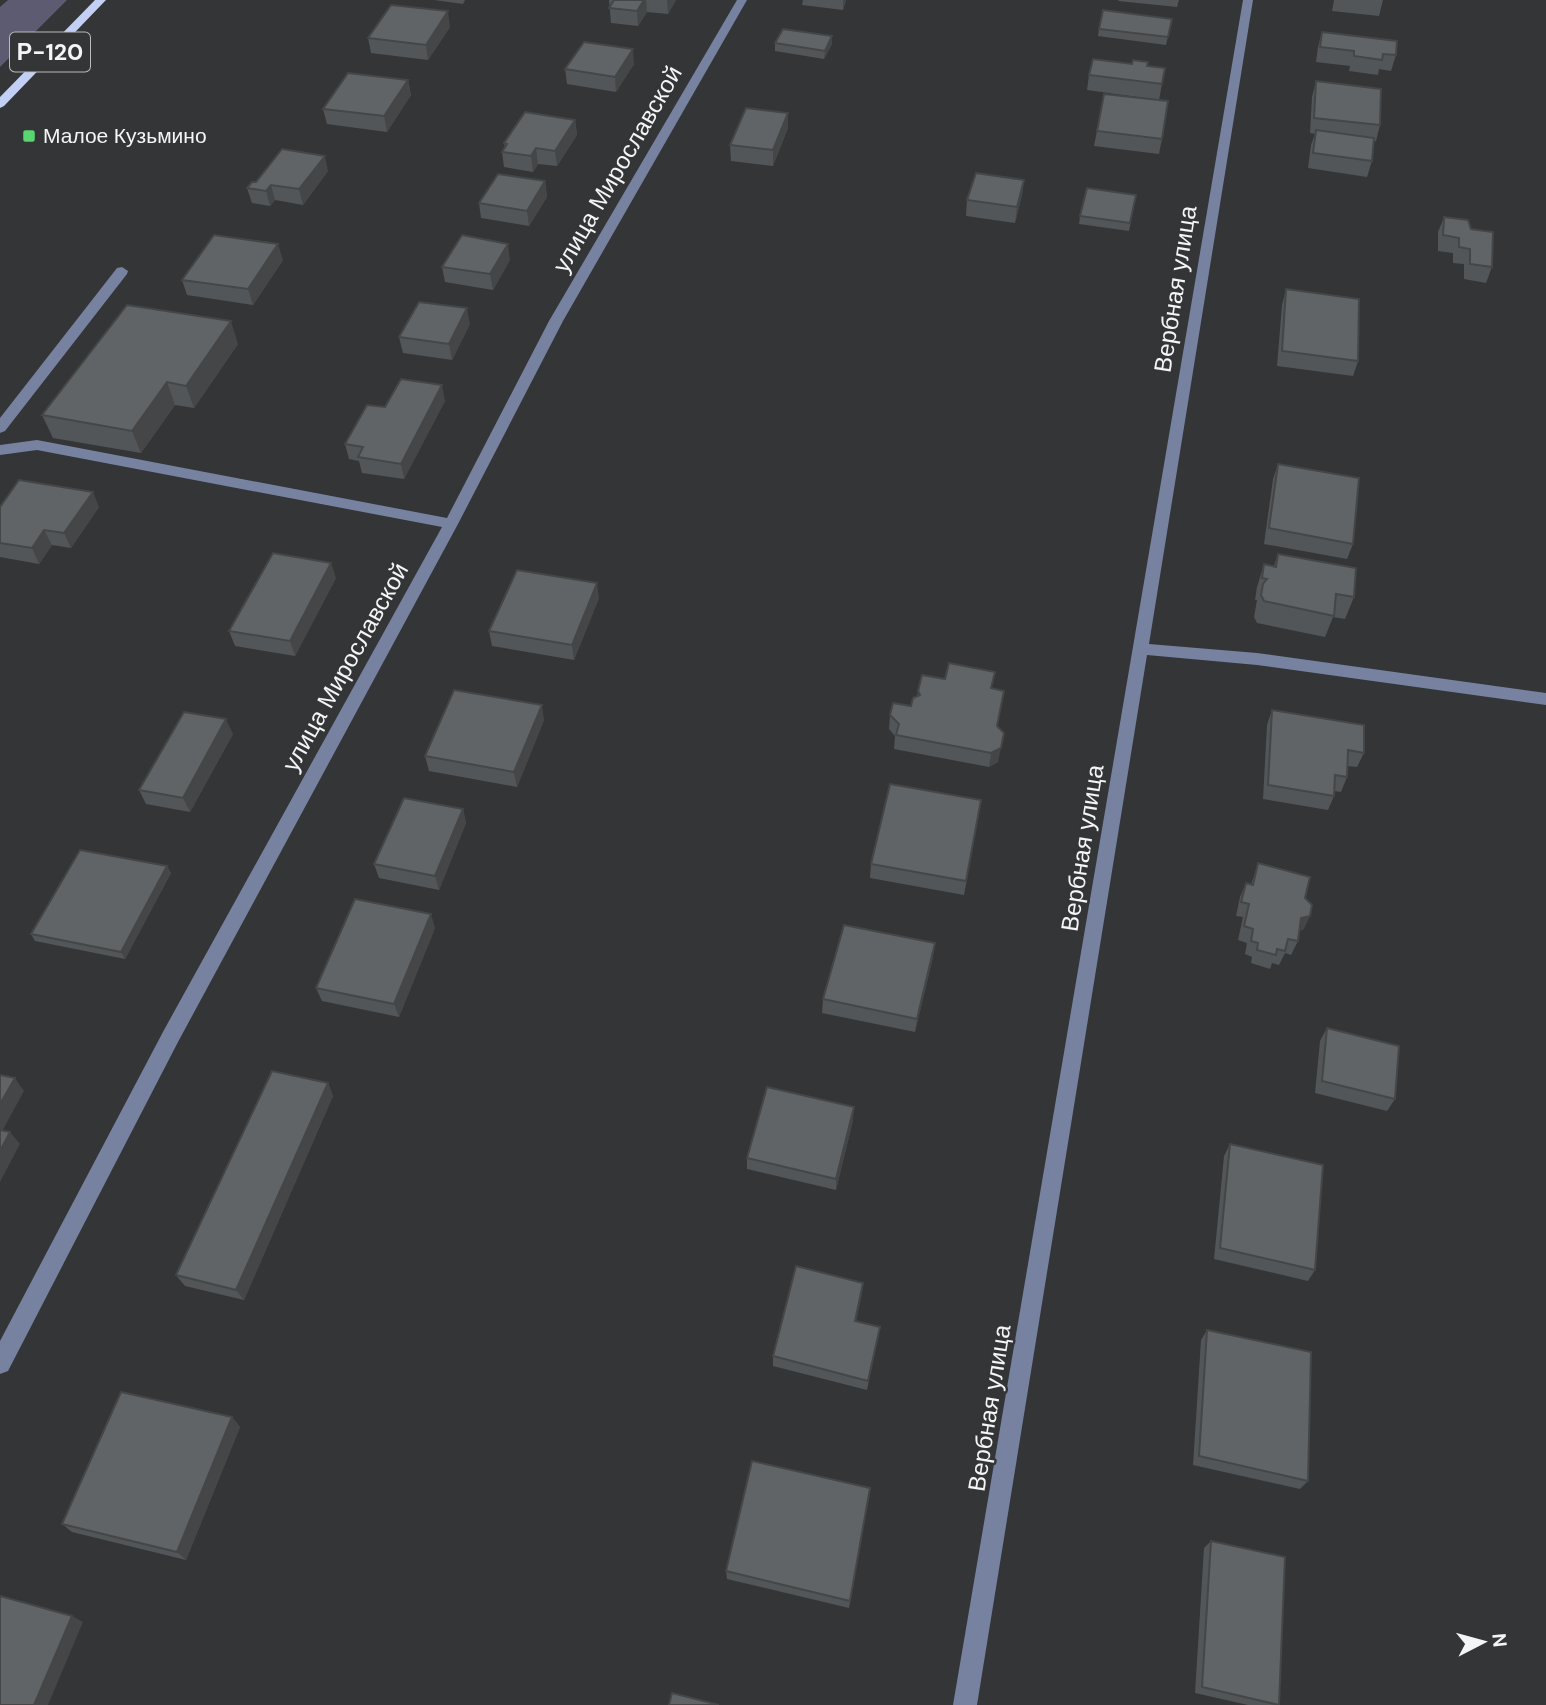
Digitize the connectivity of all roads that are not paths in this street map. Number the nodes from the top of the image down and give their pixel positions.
1 (101, 0) edge
2 (742, 0) edge
3 (1248, 0) edge
4 (0, 104) edge
5 (122, 271) dead end
6 (0, 428) edge
7 (0, 450) edge
8 (451, 524) junction
9 (1140, 649) junction
10 (1546, 699) edge
11 (0, 1363) edge
12 (965, 1705) edge

1 - 4 main road, Р-120
2 - 8 street, улица Мирославской
3 - 9 street, Вербная улица
5 - 6 street
7 - 8 street
8 - 11 street, улица Мирославской
9 - 10 street
9 - 12 street, Вербная улица

